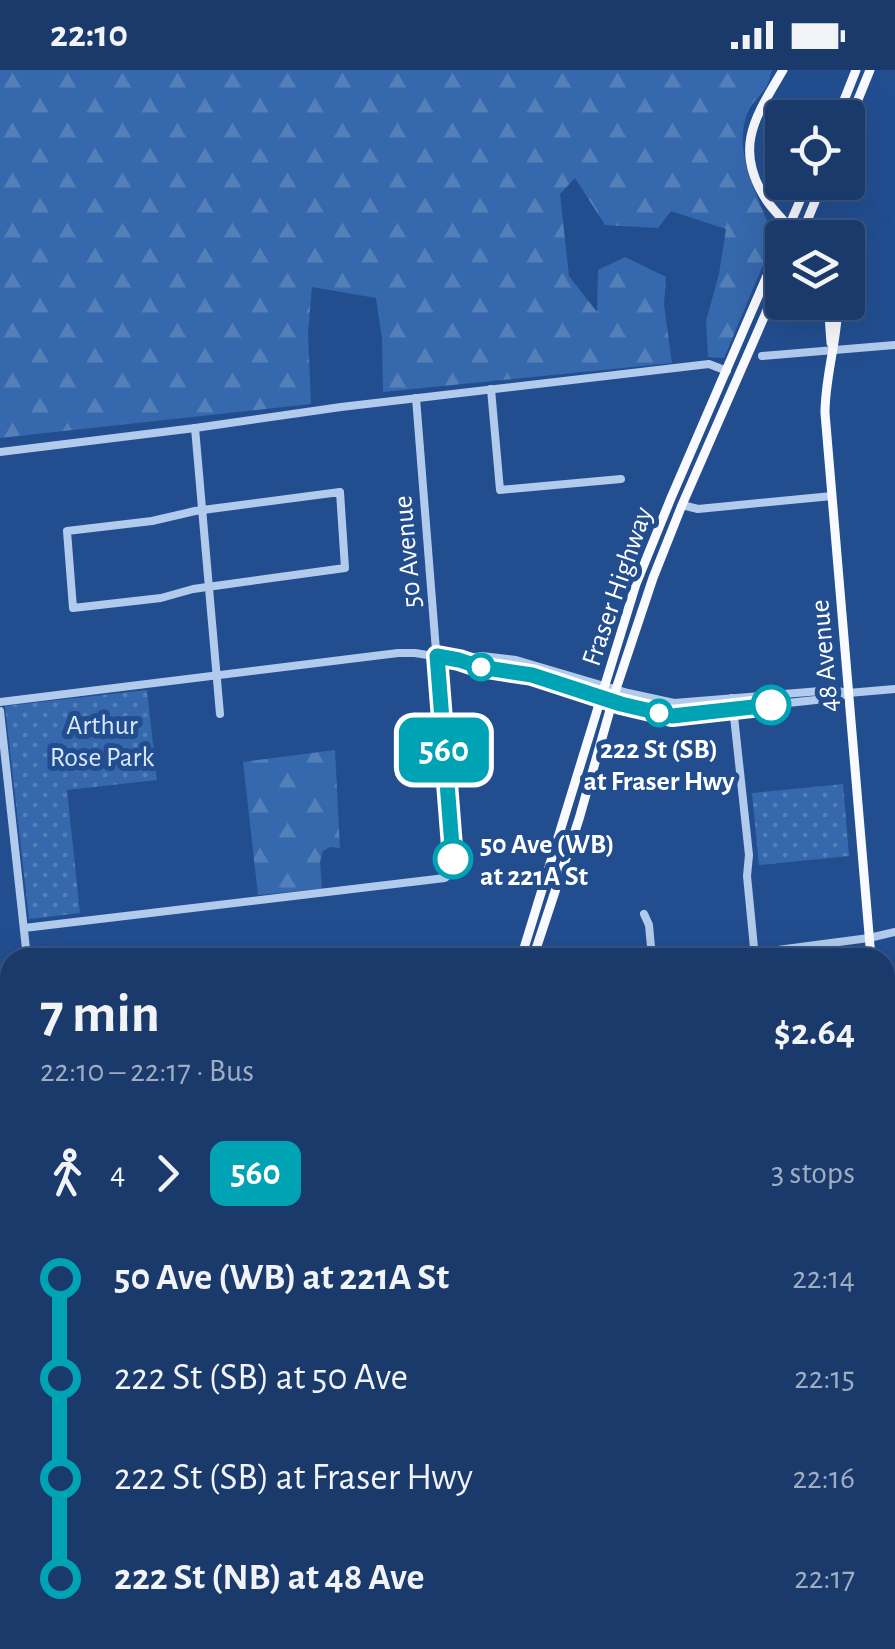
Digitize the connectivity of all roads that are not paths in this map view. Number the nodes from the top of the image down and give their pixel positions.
1 (783, 70) edge
2 (856, 70) edge
3 (870, 70) edge
4 (844, 100) edge
5 (858, 100) edge
6 (784, 220) edge
7 (765, 282) edge
8 (765, 315) edge
9 (830, 320) edge
10 (838, 320) edge
11 (895, 345) edge
12 (832, 350) junction
13 (762, 356) dead end
14 (727, 372) junction
15 (492, 389) junction
16 (416, 398) junction
17 (196, 428) junction
18 (0, 452) edge
19 (621, 479) dead end
20 (832, 496) junction
21 (682, 505) junction
22 (203, 510) junction
23 (210, 586) junction
24 (437, 656) junction
25 (459, 660) junction
26 (216, 675) junction
27 (605, 686) junction
28 (616, 689) junction
29 (895, 689) edge
30 (848, 693) junction
31 (601, 697) junction
32 (732, 698) junction
33 (613, 700) junction
34 (0, 702) edge
35 (733, 710) junction
36 (0, 711) edge
37 (220, 714) dead end
38 (2, 746) edge
39 (644, 914) dead end
40 (24, 928) junction
41 (895, 932) edge
42 (869, 938) junction
43 (26, 948) edge
44 (523, 948) edge
45 (536, 948) edge
46 (651, 948) edge
47 (754, 948) edge
48 (802, 948) edge
49 (870, 948) edge

1 - 6 main road
2 - 4 main road
3 - 5 main road
7 - 14 main road, Fraser Highway
8 - 21 main road, Fraser Highway
9 - 12 main road, 48 Avenue
10 - 12 main road, 48 Avenue
11 - 12 street
12 - 13 street
12 - 20 main road, 48 Avenue
14 - 15 street
14 - 27 main road, Fraser Highway
15 - 16 street
15 - 19 street
16 - 17 street
16 - 24 street, 50 Avenue
17 - 18 street
17 - 22 street
20 - 21 street
20 - 30 main road, 48 Avenue
21 - 28 main road, Fraser Highway
22 - 23 street
22 - 23 street
22 - 23 street
23 - 26 street
24 - 25 street
24 - 26 street
24 - 40 street, 50 Avenue
25 - 27 street
25 - 31 street
26 - 34 street
26 - 37 street
27 - 28 street
27 - 31 main road, Fraser Highway
28 - 32 street
28 - 33 main road, Fraser Highway
29 - 30 street
30 - 32 street
30 - 35 street
30 - 42 main road, 48 Avenue
31 - 33 street
31 - 44 main road, Fraser Highway
32 - 35 street
33 - 35 street
33 - 45 main road, Fraser Highway
35 - 47 street
36 - 38 street
38 - 40 street
39 - 46 street
40 - 43 street
41 - 42 street
42 - 48 street
42 - 49 main road, 48 Avenue

